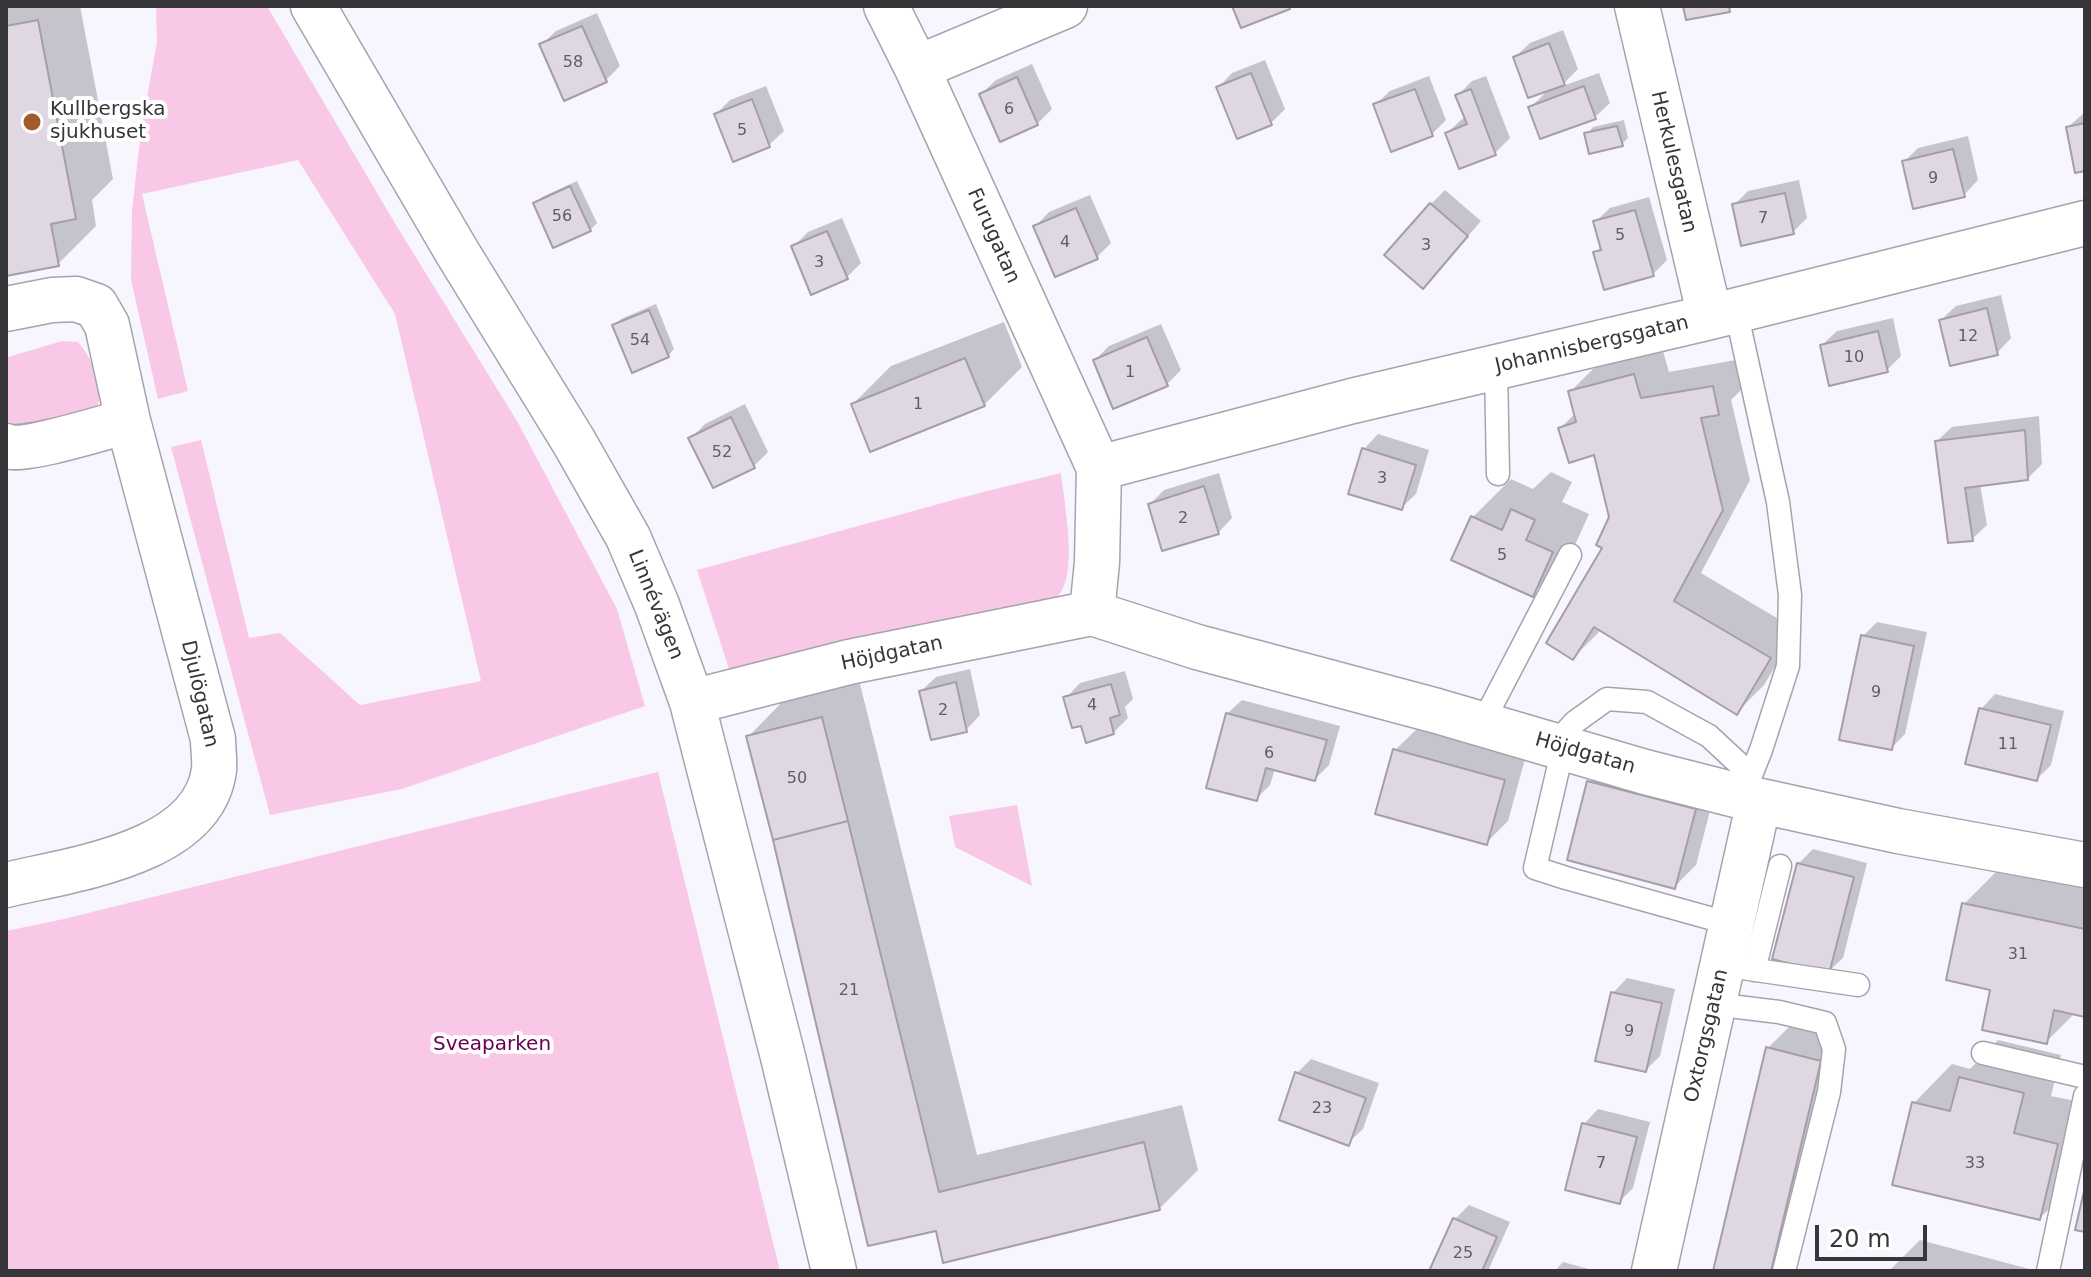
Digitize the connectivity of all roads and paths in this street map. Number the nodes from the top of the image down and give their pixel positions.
1 (313, 6) edge
2 (886, 6) edge
3 (1065, 6) edge
4 (1637, 6) edge
5 (917, 68) junction
6 (2085, 223) edge
7 (6, 309) edge
8 (1723, 314) junction
9 (1496, 368) junction
10 (128, 421) junction
11 (6, 446) edge
12 (1099, 468) junction
13 (1498, 474) dead end
14 (1570, 555) dead end
15 (1092, 613) junction
16 (692, 702) junction
17 (1482, 724) junction
18 (1559, 746) junction
19 (1752, 791) junction
20 (2085, 865) edge
21 (1780, 866) dead end
22 (6, 885) edge
23 (1730, 966) junction
24 (1858, 985) dead end
25 (1983, 1053) dead end
26 (2085, 1077) edge
27 (2085, 1096) edge
28 (834, 1271) edge
29 (1654, 1271) edge
30 (1784, 1271) edge
31 (2048, 1271) edge

1 - 16 street, Linnévägen
2 - 5 street, Furugatan
3 - 5 street
4 - 8 street, Herkulesgatan
5 - 12 street, Furugatan
6 - 8 street, Johannisbergsgatan
7 - 10 street, Djulögatan
8 - 9 street, Johannisbergsgatan
8 - 19 lane
9 - 12 street, Johannisbergsgatan
9 - 13 lane
10 - 11 street
10 - 22 street, Djulögatan
12 - 15 street
14 - 17 lane
15 - 16 street, Höjdgatan
15 - 17 street, Höjdgatan
16 - 28 street, Linnévägen
17 - 18 street, Höjdgatan
18 - 19 street, Höjdgatan
18 - 19 lane
18 - 23 lane
19 - 20 street, Höjdgatan
19 - 23 street, Oxtorgsgatan
21 - 23 lane
23 - 24 lane
23 - 29 street, Oxtorgsgatan
23 - 30 lane
25 - 26 lane
27 - 31 lane

